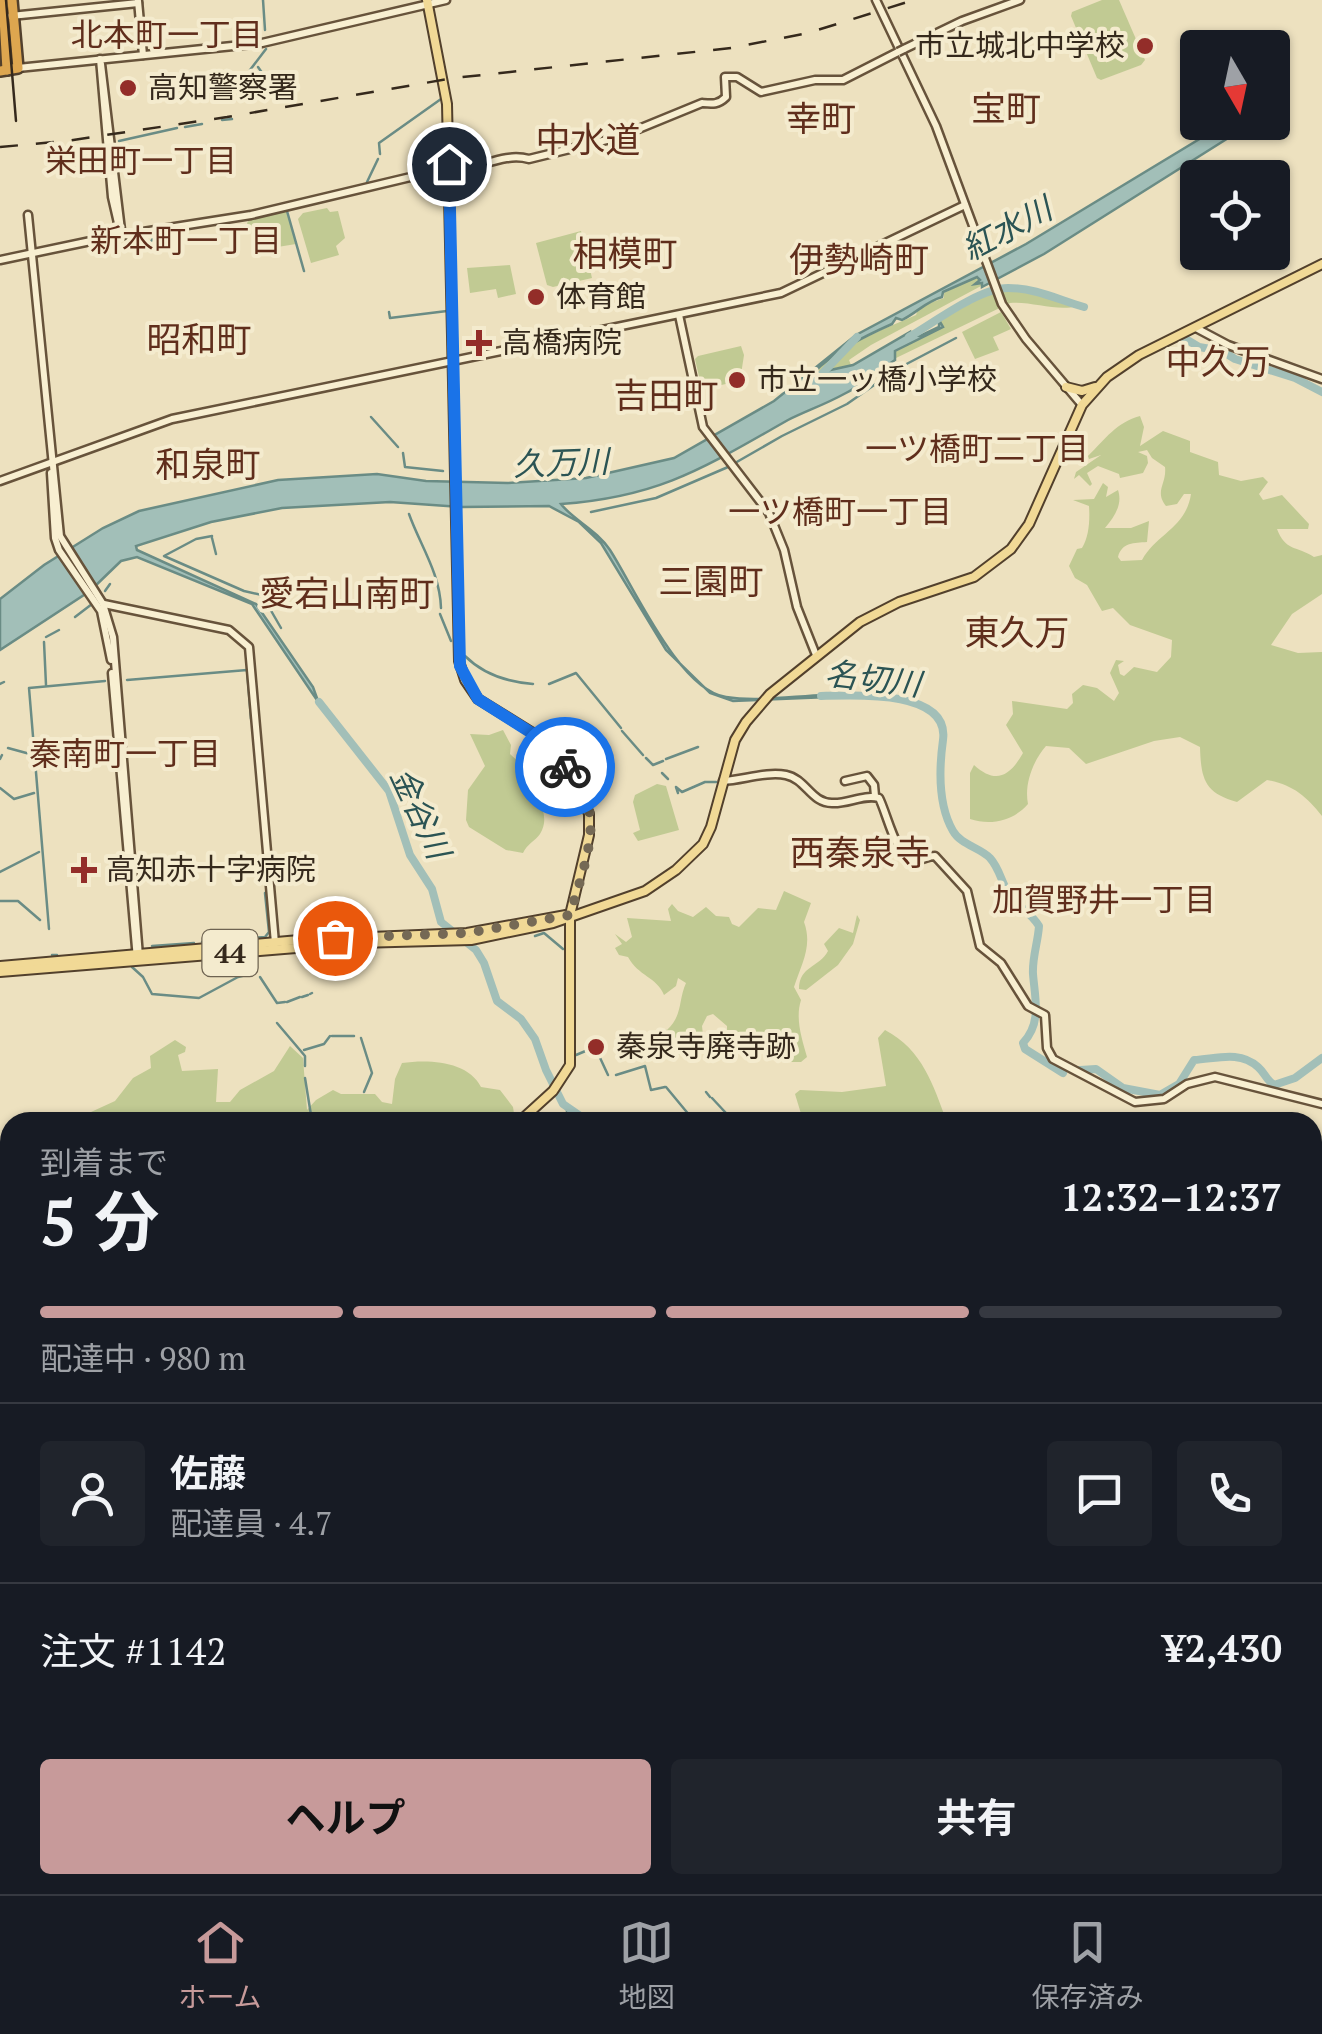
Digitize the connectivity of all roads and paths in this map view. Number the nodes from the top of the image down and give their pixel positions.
1 (3, 0) edge
2 (12, 0) edge
3 (446, 0) edge
4 (876, 0) edge
5 (1020, 0) edge
6 (138, 2) edge
7 (428, 2) edge
8 (6, 17) edge
9 (7, 49) junction
10 (143, 55) junction
11 (100, 59) junction
12 (0, 60) edge
13 (8, 70) edge
14 (449, 172) junction
15 (965, 205) junction
16 (28, 215) dead end
17 (120, 236) junction
18 (30, 253) junction
19 (0, 260) edge
20 (1322, 264) edge
21 (678, 315) junction
22 (1195, 328) junction
23 (452, 362) junction
24 (1322, 379) edge
25 (1100, 383) junction
26 (1066, 387) junction
27 (1082, 405) junction
28 (52, 464) junction
29 (0, 481) edge
30 (100, 605) junction
31 (816, 656) junction
32 (723, 780) junction
33 (845, 782) dead end
34 (874, 796) junction
35 (570, 915) junction
36 (276, 946) junction
37 (137, 957) junction
38 (0, 969) edge
39 (1322, 1104) edge
40 (530, 1112) edge

1 - 8 highway
2 - 8 highway
3 - 7 street
4 - 15 street
5 - 14 street
6 - 8 street
6 - 10 street
7 - 10 street
7 - 14 main road
8 - 9 highway
8 - 13 highway
9 - 12 highway
9 - 13 highway
10 - 11 street
11 - 13 street
11 - 17 street
14 - 17 street
14 - 23 main road
15 - 21 street
15 - 26 street
16 - 18 street
17 - 18 street
18 - 19 street
18 - 28 street
20 - 22 main road, 44
21 - 23 street
21 - 31 street
22 - 24 street
22 - 25 main road, 44
23 - 28 street
23 - 35 main road
25 - 26 main road
25 - 27 main road, 44
26 - 27 street
27 - 31 main road, 44
28 - 29 street
28 - 30 street
30 - 36 street
30 - 37 street
31 - 32 main road, 44
32 - 34 street
32 - 35 main road, 44
33 - 34 street
34 - 39 street
35 - 36 main road, 44
35 - 40 main road
36 - 37 main road, 44
37 - 38 main road, 44

